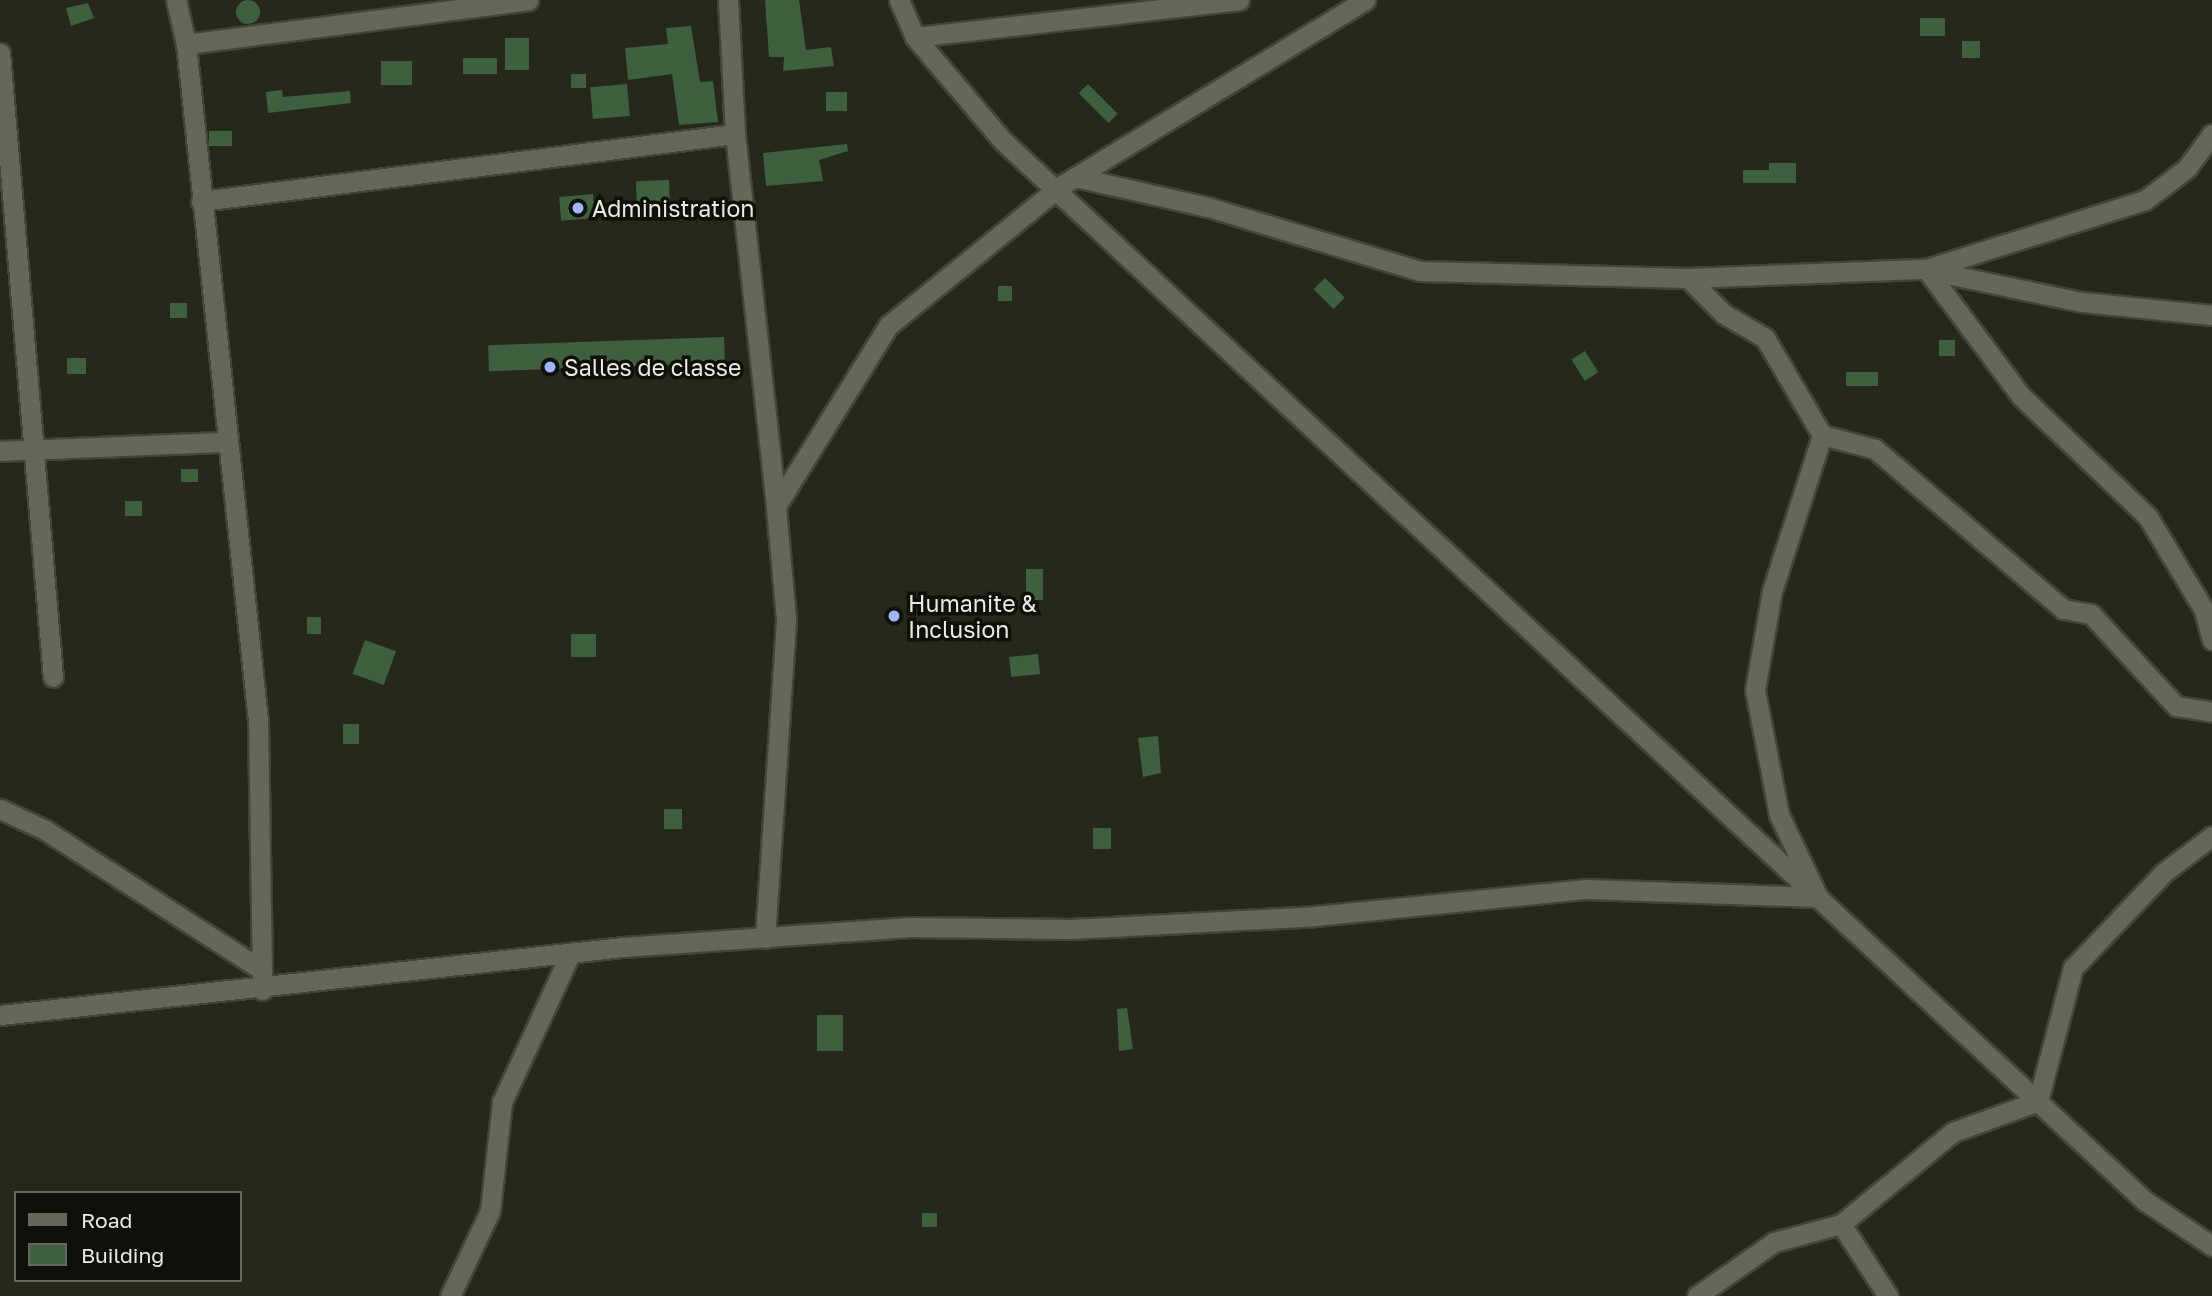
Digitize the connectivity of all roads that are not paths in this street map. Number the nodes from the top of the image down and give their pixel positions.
1 (176, 0) edge
2 (528, 0) edge
3 (728, 0) edge
4 (899, 0) edge
5 (1239, 0) edge
6 (1365, 0) edge
7 (915, 37) junction
8 (186, 44) junction
9 (0, 53) edge
10 (735, 134) junction
11 (2212, 134) edge
12 (1067, 182) junction
13 (201, 201) junction
14 (1926, 269) junction
15 (1688, 278) junction
16 (2212, 315) edge
17 (1822, 435) junction
18 (226, 442) junction
19 (0, 452) edge
20 (36, 455) junction
21 (776, 506) junction
22 (2208, 604) edge
23 (2212, 640) edge
24 (53, 677) dead end
25 (2212, 712) edge
26 (0, 809) edge
27 (2212, 836) edge
28 (1818, 897) junction
29 (765, 937) junction
30 (570, 954) junction
31 (262, 980) junction
32 (0, 1014) edge
33 (2038, 1101) junction
34 (1841, 1224) junction
35 (2190, 1231) junction
36 (2212, 1231) edge
37 (2212, 1246) edge
38 (450, 1296) edge
39 (1697, 1296) edge
40 (1888, 1296) edge

1 - 8 street
2 - 8 street
3 - 10 street
4 - 7 street
5 - 7 street
6 - 12 street
7 - 12 street
8 - 13 street
9 - 20 street
10 - 13 street
10 - 21 street
11 - 14 street
12 - 15 street
12 - 21 street
12 - 28 street
13 - 18 street
14 - 15 street
14 - 16 street
14 - 22 street
15 - 17 street
17 - 25 street
17 - 28 street
18 - 20 street
18 - 31 street
19 - 20 street
20 - 24 street
21 - 29 street
22 - 23 street
26 - 31 street
27 - 33 street
28 - 29 street
28 - 33 street
29 - 30 street
30 - 31 street
30 - 38 street
31 - 32 street
33 - 34 street
33 - 35 street
34 - 39 street
34 - 40 street
35 - 36 street
35 - 37 street

